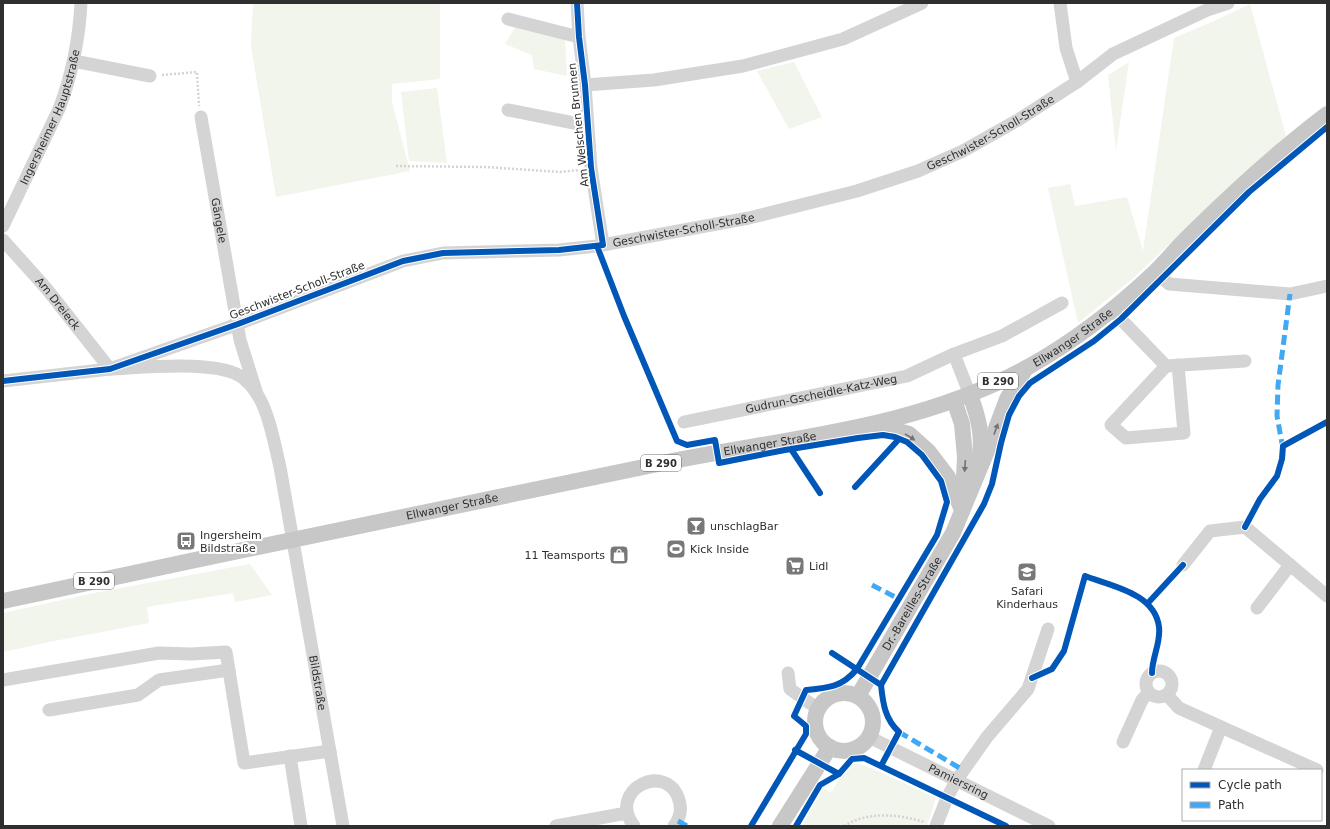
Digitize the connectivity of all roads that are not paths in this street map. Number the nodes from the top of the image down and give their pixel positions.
1 (81, 3) edge
2 (577, 3) edge
3 (922, 3) edge
4 (1060, 3) edge
5 (1228, 3) edge
6 (508, 19) dead end
7 (578, 37) junction
8 (74, 61) junction
9 (150, 76) road end
10 (1077, 82) junction
11 (585, 85) junction
12 (508, 110) dead end
13 (1327, 114) edge
14 (200, 117) road end
15 (587, 124) junction
16 (3, 226) edge
17 (3, 240) edge
18 (603, 245) junction
19 (1155, 271) junction
20 (1327, 286) edge
21 (1062, 303) dead end
22 (1112, 310) junction
23 (238, 324) junction
24 (954, 354) junction
25 (1245, 361) dead end
26 (1172, 366) junction
27 (1026, 368) junction
28 (110, 369) junction
29 (3, 381) edge
30 (258, 394) junction
31 (970, 394) junction
32 (954, 400) junction
33 (684, 422) dead end
34 (874, 424) junction
35 (976, 478) junction
36 (962, 510) junction
37 (294, 538) junction
38 (1183, 565) dead end
39 (1290, 565) junction
40 (1327, 596) edge
41 (3, 601) edge
42 (1257, 608) dead end
43 (1048, 629) dead end
44 (229, 670) junction
45 (788, 673) dead end
46 (3, 680) edge
47 (1148, 693) junction
48 (1168, 695) junction
49 (858, 696) junction
50 (818, 709) junction
51 (49, 710) dead end
52 (1221, 727) junction
53 (869, 737) junction
54 (1122, 742) dead end
55 (830, 747) junction
56 (330, 751) junction
57 (290, 756) junction
58 (1204, 769) edge
59 (1315, 769) edge
60 (956, 780) junction
61 (627, 813) junction
62 (301, 826) edge
63 (343, 826) edge
64 (556, 826) edge
65 (634, 826) edge
66 (674, 826) edge
67 (780, 826) edge
68 (936, 826) edge
69 (1049, 826) edge

1 - 8 street, Ingersheimer Hauptstraße
2 - 7 street, Am Welschen Brunnen
3 - 11 street, Am Welschen Brunnen
4 - 10 street
5 - 10 street, Geschwister-Scholl-Straße
6 - 7 street
7 - 11 street, Am Welschen Brunnen
8 - 9 street
8 - 16 street, Ingersheimer Hauptstraße
10 - 18 street, Geschwister-Scholl-Straße
11 - 15 street, Am Welschen Brunnen
12 - 15 street, Am Welschen Brunnen
13 - 19 main road, Ellwanger Straße / B 290
14 - 23 street, Gängele
15 - 18 street, Am Welschen Brunnen
17 - 28 street, Am Dreieck
18 - 23 street, Geschwister-Scholl-Straße
19 - 20 street
19 - 22 main road, Ellwanger Straße / B 290
21 - 24 street, Gudrun-Gscheidle-Katz-Weg
22 - 26 street
22 - 27 main road, Ellwanger Straße / B 290
23 - 28 street, Geschwister-Scholl-Straße
23 - 30 street, Gängele
24 - 31 street
24 - 33 street, Gudrun-Gscheidle-Katz-Weg
25 - 26 street
26 - 26 street
27 - 31 main road, Ellwanger Straße / B 290
35 -> 27 main road, Dr.-Bareilles-Straße
28 - 29 street, Geschwister-Scholl-Straße
28 - 30 street, Geschwister-Scholl-Straße
30 - 37 street, Geschwister-Scholl-Straße
31 - 32 main road, Ellwanger Straße / B 290
31 - 35 main road, Dr.-Bareilles-Straße
32 - 34 main road, Ellwanger Straße / B 290
32 -> 36 main road, Dr.-Bareilles-Straße
34 -> 36 main road
34 - 37 main road, Ellwanger Straße / B 290
35 - 36 main road, Dr.-Bareilles-Straße
36 - 49 main road, Dr.-Bareilles-Straße
37 - 41 main road, Ellwanger Straße / B 290
37 - 56 street, Bildstraße
38 - 39 street
39 - 40 street
39 - 42 street
43 - 60 street
44 - 46 street
44 - 51 street
44 - 57 street
45 - 50 street
47 - 48 street
47 - 48 street
47 - 54 street
48 - 52 street
49 - 50 main road
49 - 53 main road
50 - 55 main road
52 - 58 street
52 - 59 street
53 - 55 main road
53 - 60 street, Pamiersring
55 - 67 main road
56 - 57 street
56 - 63 street, Bildstraße
57 - 62 street
60 - 68 street
60 - 69 street, Pamiersring
61 - 64 street
61 - 65 street
61 - 66 street

